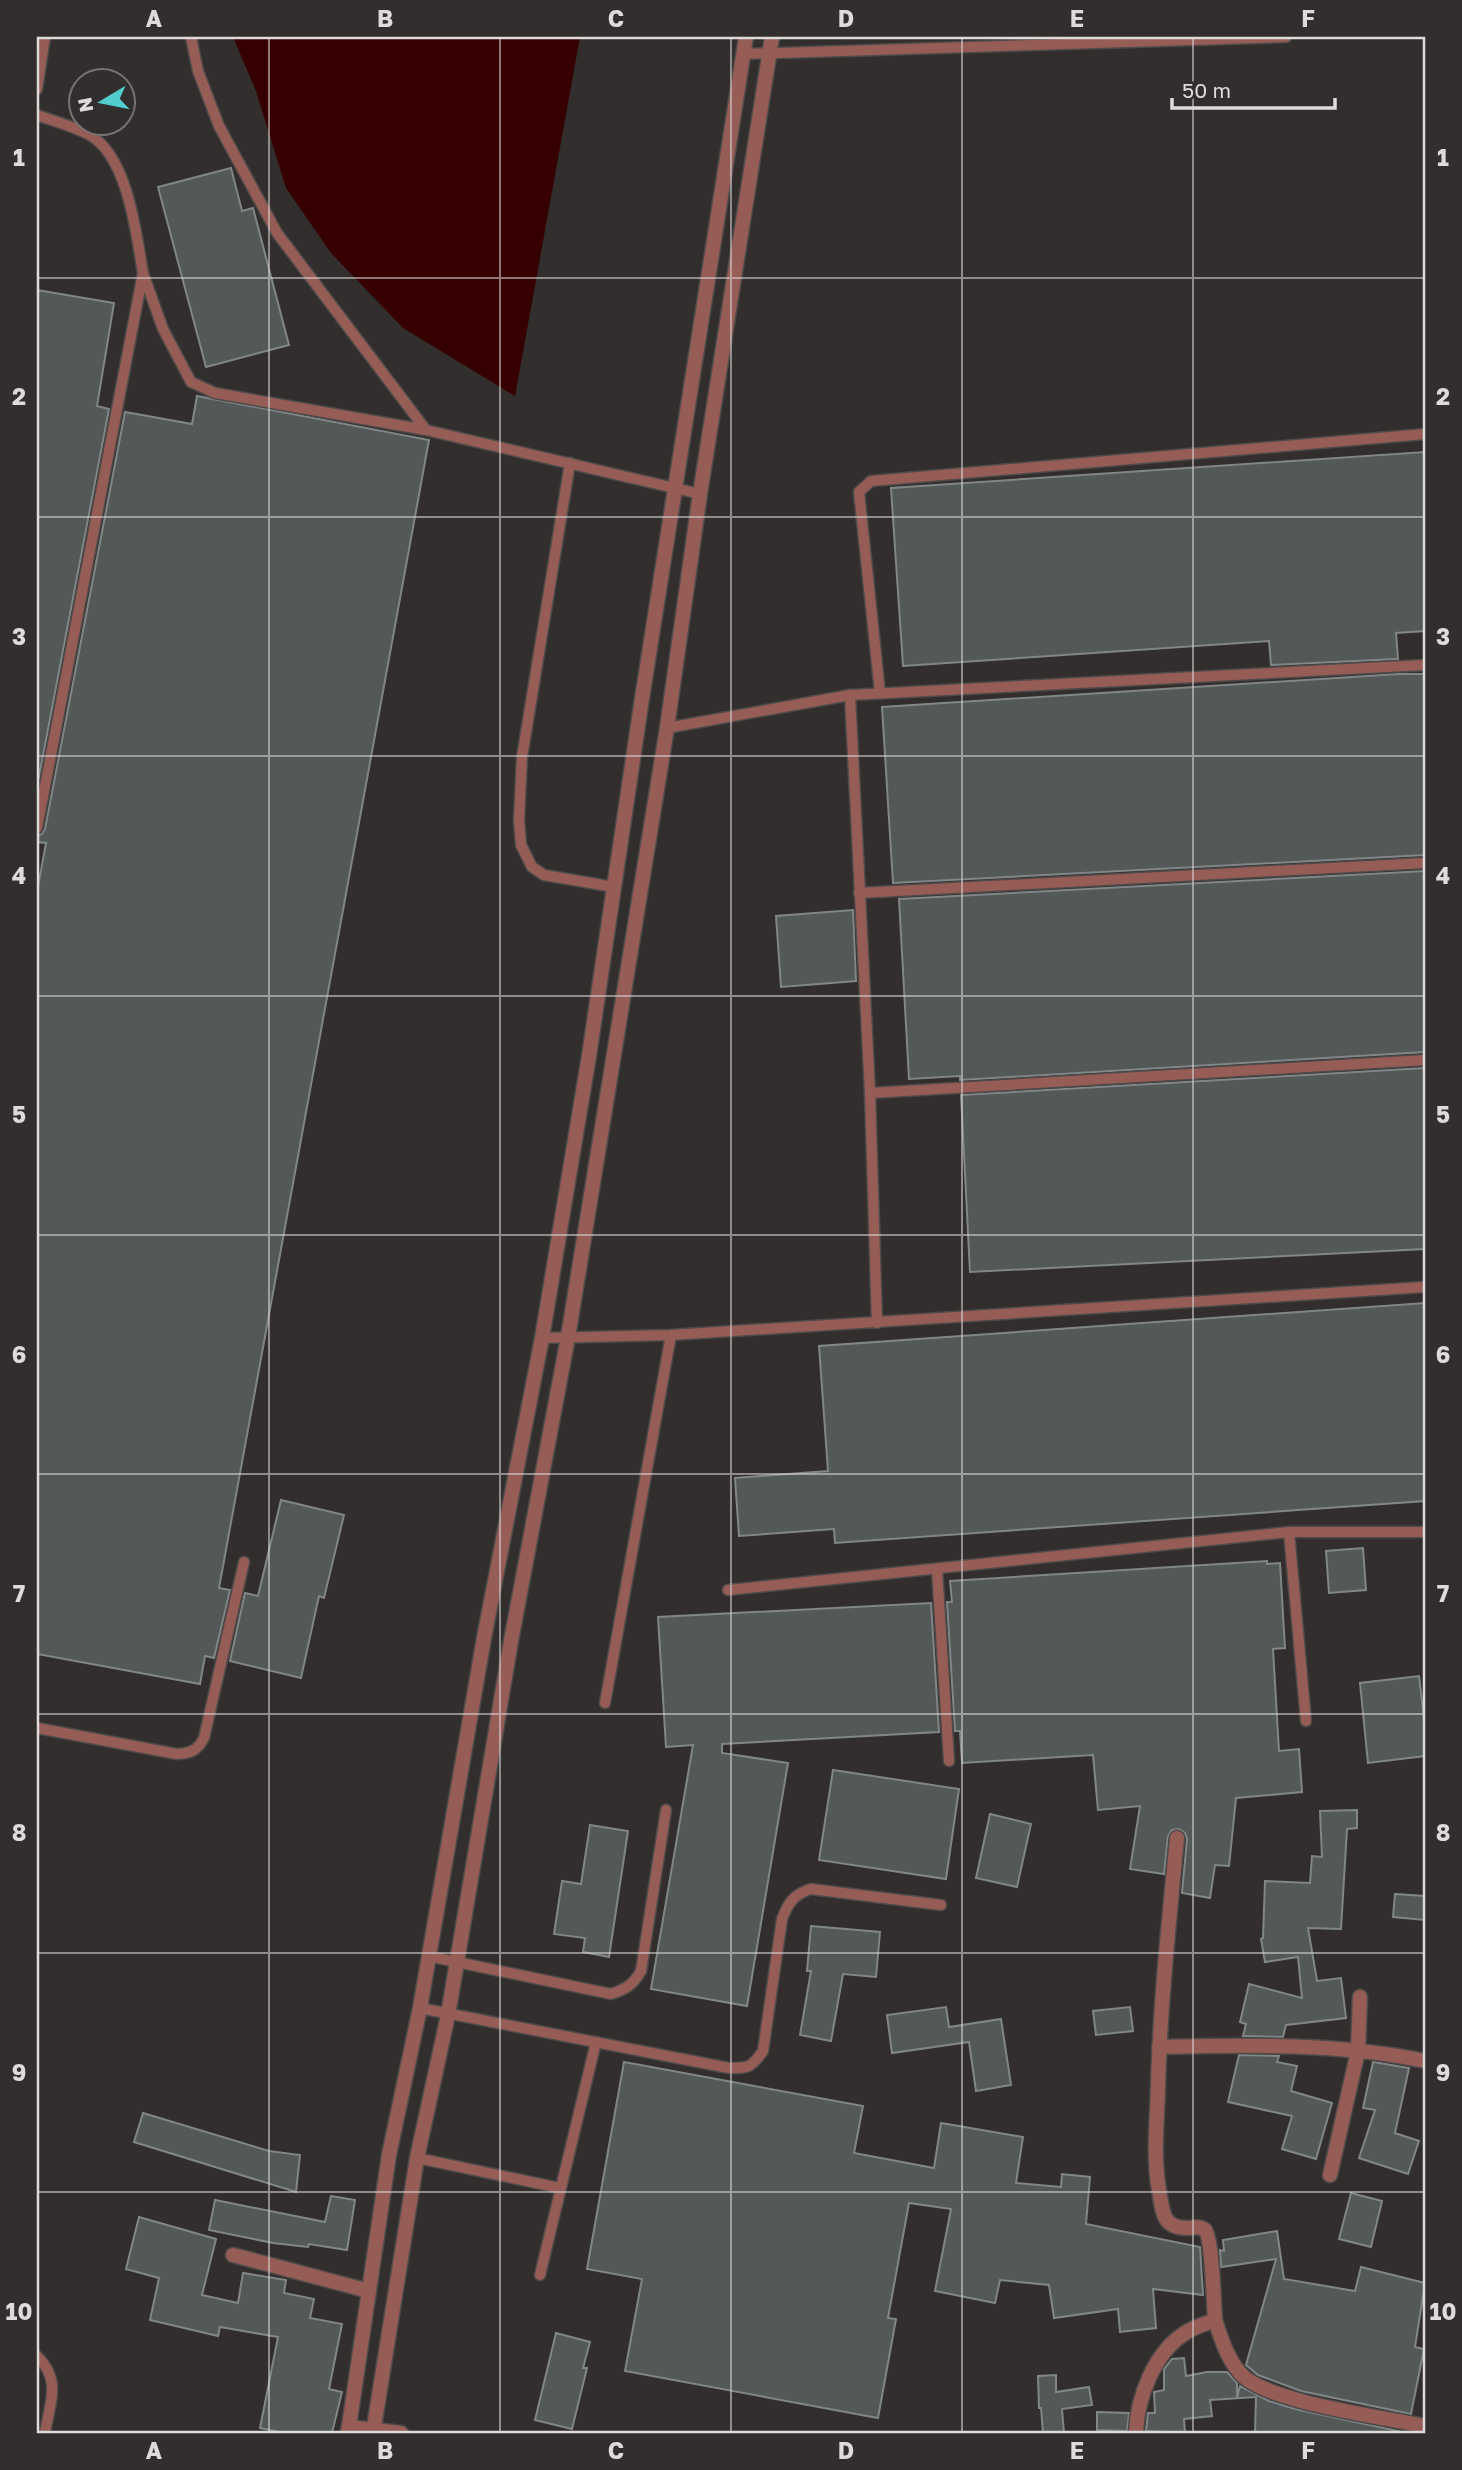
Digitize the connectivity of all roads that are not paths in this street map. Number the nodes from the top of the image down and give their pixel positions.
1 (45, 37) edge
2 (191, 37) edge
3 (746, 37) edge
4 (772, 37) edge
5 (1286, 37) edge
6 (743, 54) junction
7 (769, 55) junction
8 (37, 89) edge
9 (37, 115) edge
10 (144, 273) junction
11 (426, 430) junction
12 (1425, 434) edge
13 (570, 463) junction
14 (675, 488) junction
15 (700, 494) junction
16 (1425, 665) edge
17 (880, 693) junction
18 (850, 695) junction
19 (667, 728) junction
20 (37, 828) edge
21 (1425, 863) edge
22 (614, 887) junction
23 (859, 894) junction
24 (1425, 1060) edge
25 (870, 1093) junction
26 (1425, 1287) edge
27 (877, 1323) junction
28 (671, 1335) junction
29 (568, 1337) junction
30 (542, 1338) junction
31 (1289, 1532) junction
32 (1425, 1532) edge
33 (244, 1562) dead end
34 (937, 1569) junction
35 (728, 1590) dead end
36 (605, 1703) dead end
37 (1306, 1721) dead end
38 (37, 1728) edge
39 (949, 1761) dead end
40 (666, 1810) dead end
41 (1177, 1838) dead end
42 (942, 1905) dead end
43 (428, 1956) junction
44 (455, 1962) junction
45 (1360, 1997) dead end
46 (420, 2008) junction
47 (448, 2015) junction
48 (596, 2042) junction
49 (1159, 2047) junction
50 (1358, 2051) junction
51 (1425, 2061) edge
52 (416, 2158) junction
53 (1329, 2175) dead end
54 (560, 2188) junction
55 (233, 2255) dead end
56 (540, 2275) dead end
57 (369, 2291) junction
58 (1215, 2319) junction
59 (37, 2356) edge
60 (1424, 2425) edge
61 (349, 2430) edge
62 (373, 2431) edge
63 (46, 2433) edge
64 (401, 2433) edge
65 (1136, 2433) edge

1 - 8 lane
2 - 11 lane
3 - 6 street
4 - 7 street
5 - 7 lane
6 - 7 lane
6 - 14 street
7 - 15 street
9 - 10 lane
10 - 11 lane
10 - 20 lane
11 - 13 lane
12 - 17 lane
13 - 14 lane
13 - 22 lane
14 - 15 lane
14 - 22 street
15 - 19 street
16 - 17 lane
17 - 18 lane
18 - 19 lane
18 - 23 lane
19 - 29 street
21 - 23 lane
22 - 30 street
23 - 25 lane
24 - 25 lane
25 - 27 lane
26 - 27 lane
27 - 28 lane
28 - 29 lane
28 - 36 lane
29 - 30 lane
29 - 44 street
30 - 43 street
31 - 32 lane
31 - 34 lane
31 - 37 lane
33 - 38 lane
34 - 35 lane
34 - 39 lane
40 - 44 lane
41 - 49 street
42 - 48 lane
43 - 44 lane
43 - 46 street
44 - 47 street
45 - 50 street
46 - 47 lane
46 - 57 street
47 - 48 lane
47 - 52 street
48 - 54 lane
49 - 50 street
49 - 58 street
50 - 51 street
50 - 53 street
52 - 54 lane
52 - 62 street
54 - 56 lane
55 - 57 street
57 - 61 street
58 - 60 street
58 - 65 street
59 - 63 lane
61 - 62 street
62 - 64 street

